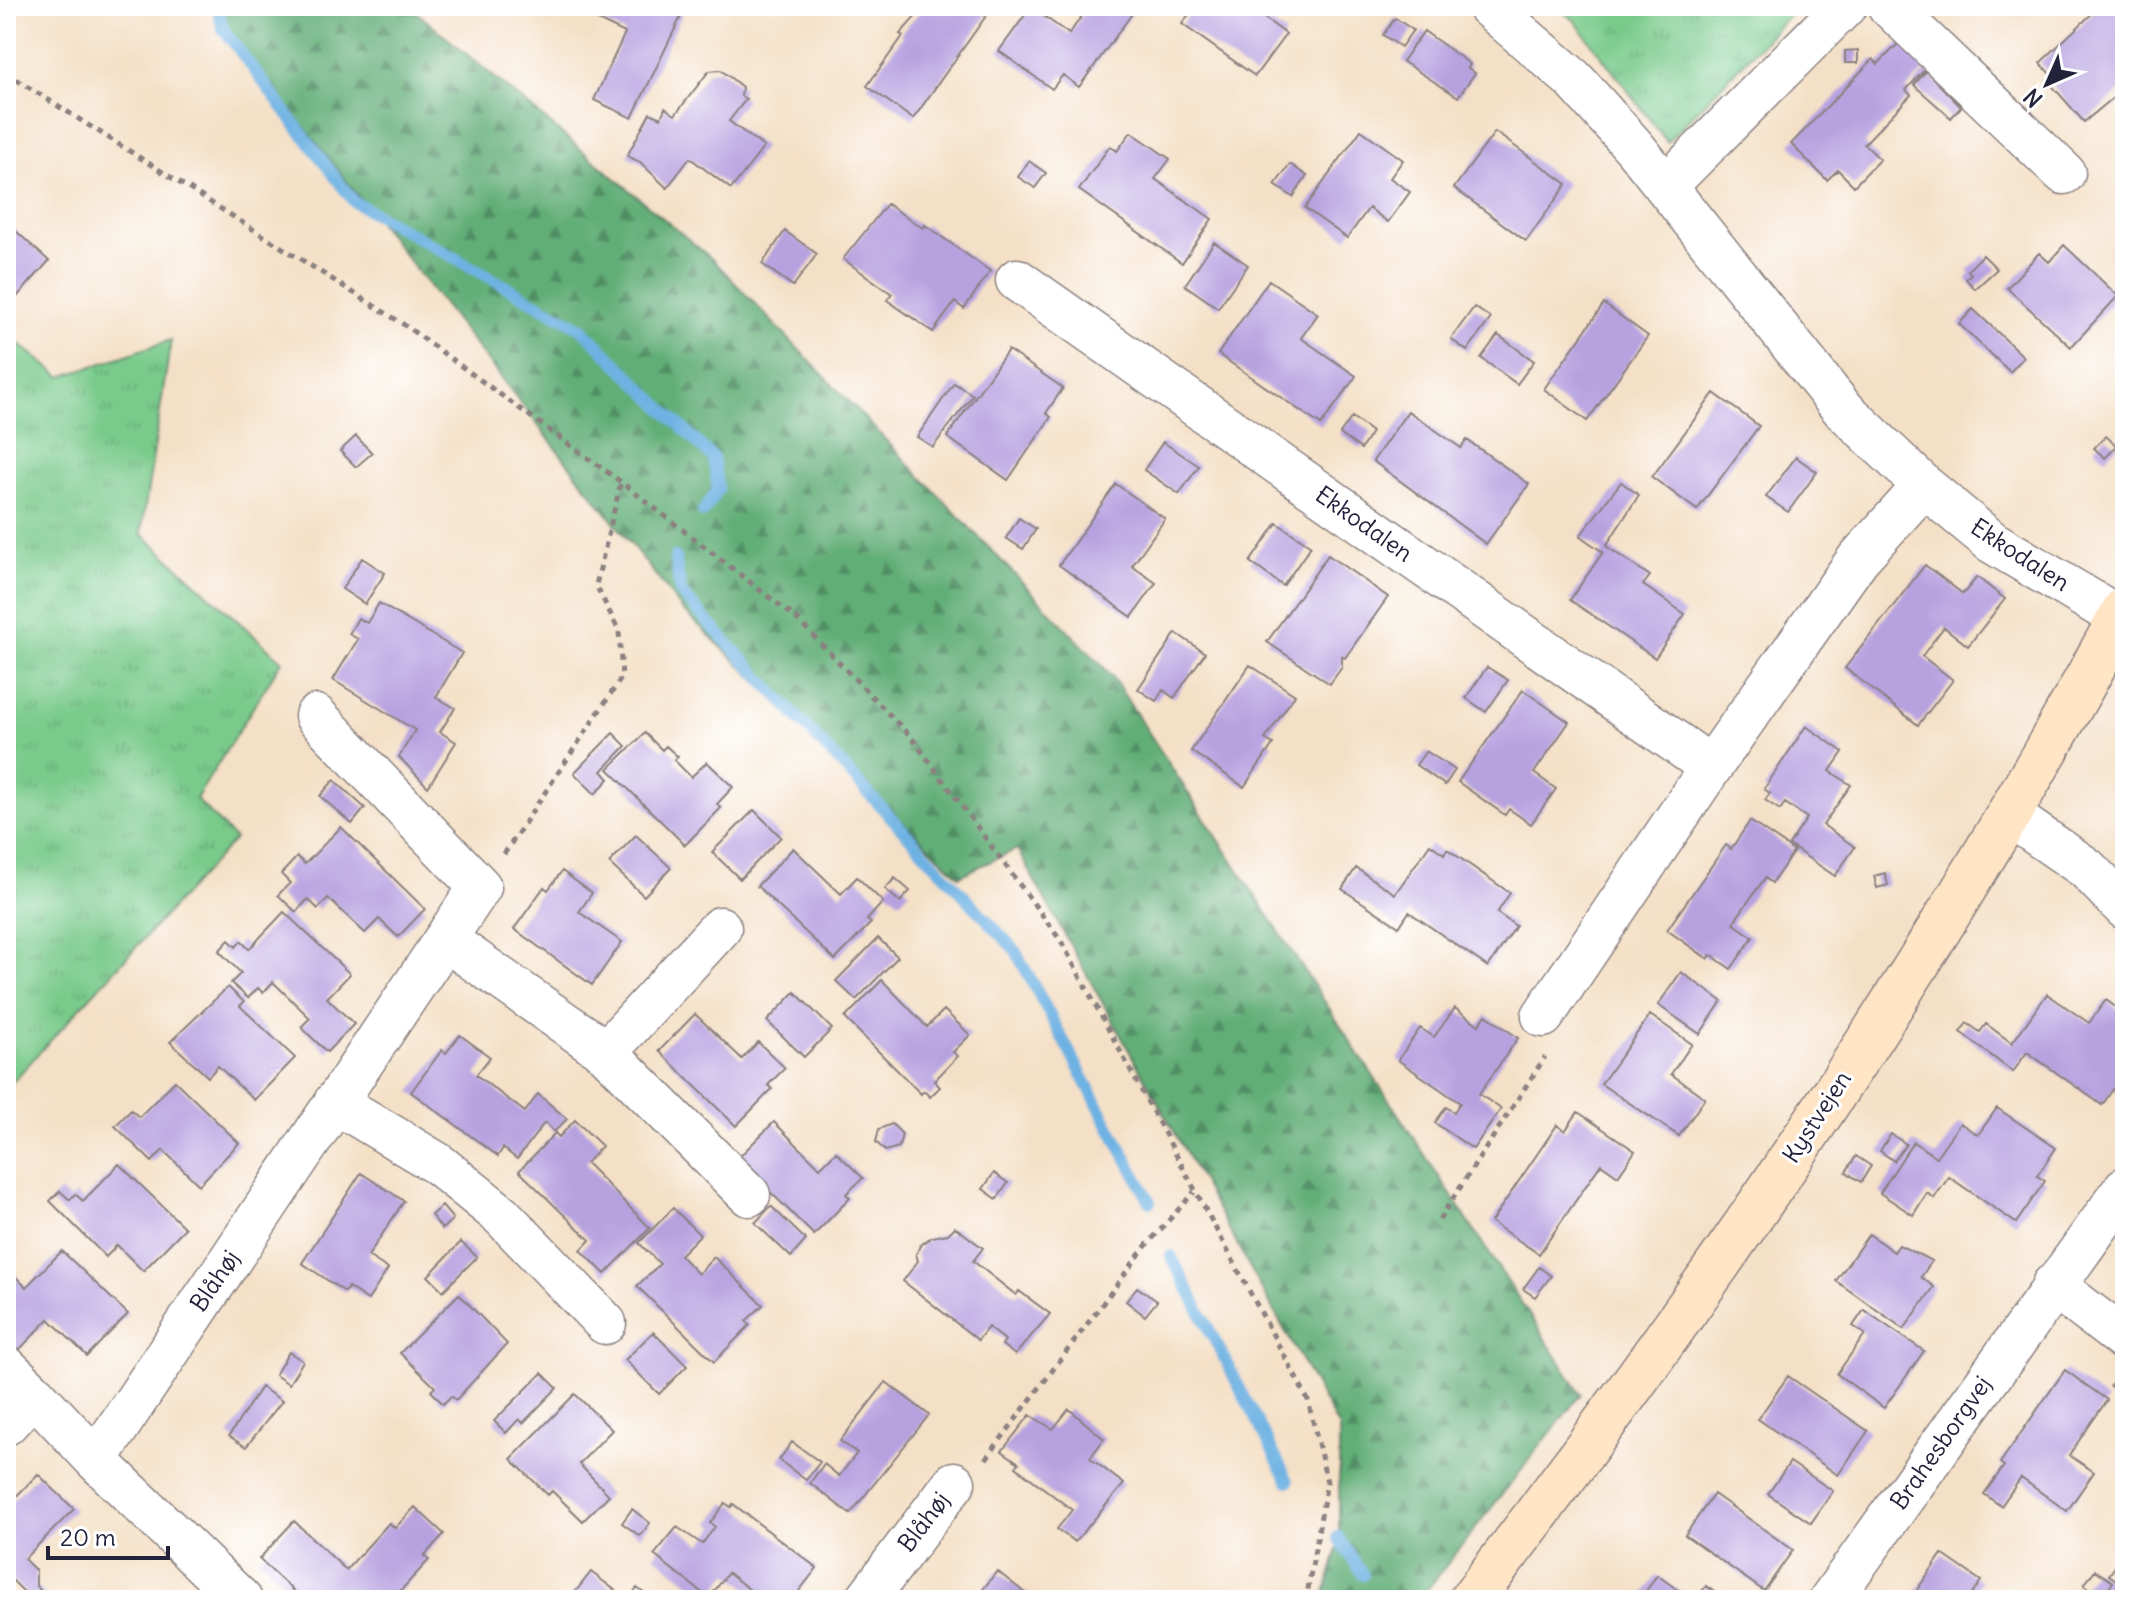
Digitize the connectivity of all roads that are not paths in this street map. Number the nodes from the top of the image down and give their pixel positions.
1 (1488, 6) edge
2 (1845, 6) edge
3 (1889, 6) edge
4 (2064, 173) dead end
5 (1667, 185) junction
6 (1017, 280) dead end
7 (1924, 486) junction
8 (2122, 613) edge
9 (316, 716) dead end
10 (1711, 767) junction
11 (2009, 815) junction
12 (2125, 908) edge
13 (720, 928) dead end
14 (446, 940) junction
15 (1543, 1016) road end
16 (606, 1052) junction
17 (335, 1102) junction
18 (2125, 1188) edge
19 (749, 1195) dead end
20 (2053, 1285) junction
21 (605, 1323) dead end
22 (2125, 1340) edge
23 (15, 1395) edge
24 (96, 1460) junction
25 (954, 1483) road end
26 (241, 1600) edge
27 (866, 1600) edge
28 (1471, 1600) edge
29 (1830, 1600) edge

1 - 5 street, Ekkodalen
2 - 5 street
3 - 4 street
5 - 7 street, Ekkodalen
6 - 10 street, Ekkodalen
7 - 8 street, Ekkodalen
7 - 10 street
8 - 11 street, Kystvejen
9 - 14 street, Blåhøj
10 - 15 street
11 - 12 street
11 - 28 street, Kystvejen
13 - 16 street
14 - 16 street
14 - 17 street, Blåhøj
16 - 19 street
17 - 21 street
17 - 24 street, Blåhøj
18 - 20 street, Brahesborgvej
20 - 22 street
20 - 29 street, Brahesborgvej
23 - 24 street
24 - 26 street
25 - 27 street, Blåhøj

